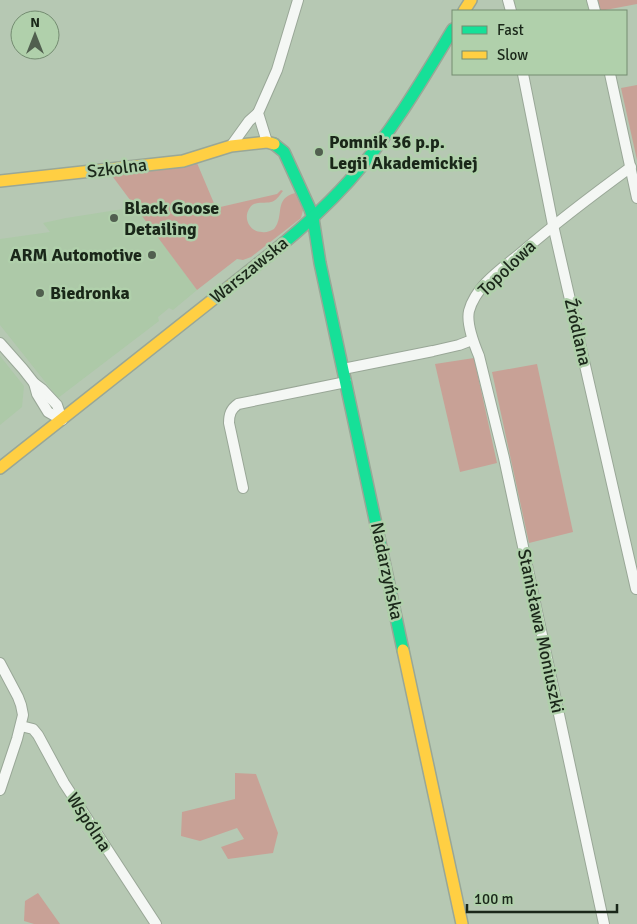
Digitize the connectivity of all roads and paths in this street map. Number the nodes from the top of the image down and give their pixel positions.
1 (298, 0) edge
2 (452, 31) edge
3 (523, 75) edge
4 (610, 75) edge
5 (258, 112) junction
6 (266, 142) junction
7 (231, 146) junction
8 (630, 167) junction
9 (0, 181) edge
10 (637, 198) edge
11 (312, 218) junction
12 (553, 225) junction
13 (472, 340) junction
14 (0, 343) edge
15 (343, 370) junction
16 (346, 382) junction
17 (62, 420) junction
18 (0, 468) edge
19 (243, 488) dead end
20 (636, 589) edge
21 (0, 662) edge
22 (21, 726) junction
23 (0, 790) edge
24 (156, 924) edge
25 (462, 924) edge
26 (604, 924) edge

1 - 5 street
2 - 11 street, Warszawska
3 - 12 street, Źródlana
4 - 8 street
5 - 6 street
5 - 7 street
6 - 7 street, Szkolna
6 - 11 street
7 - 9 street, Szkolna
8 - 10 street
8 - 12 street, Topolowa
11 - 15 street, Nadarzyńska
11 - 17 street, Warszawska
12 - 13 street, Topolowa
12 - 20 street, Źródlana
13 - 15 street
13 - 26 street, Stanisława Moniuszki
14 - 17 street
15 - 16 street, Nadarzyńska
16 - 19 street
16 - 25 street, Nadarzyńska
17 - 18 street, Warszawska
21 - 22 street
22 - 23 street
22 - 24 street, Wspólna

